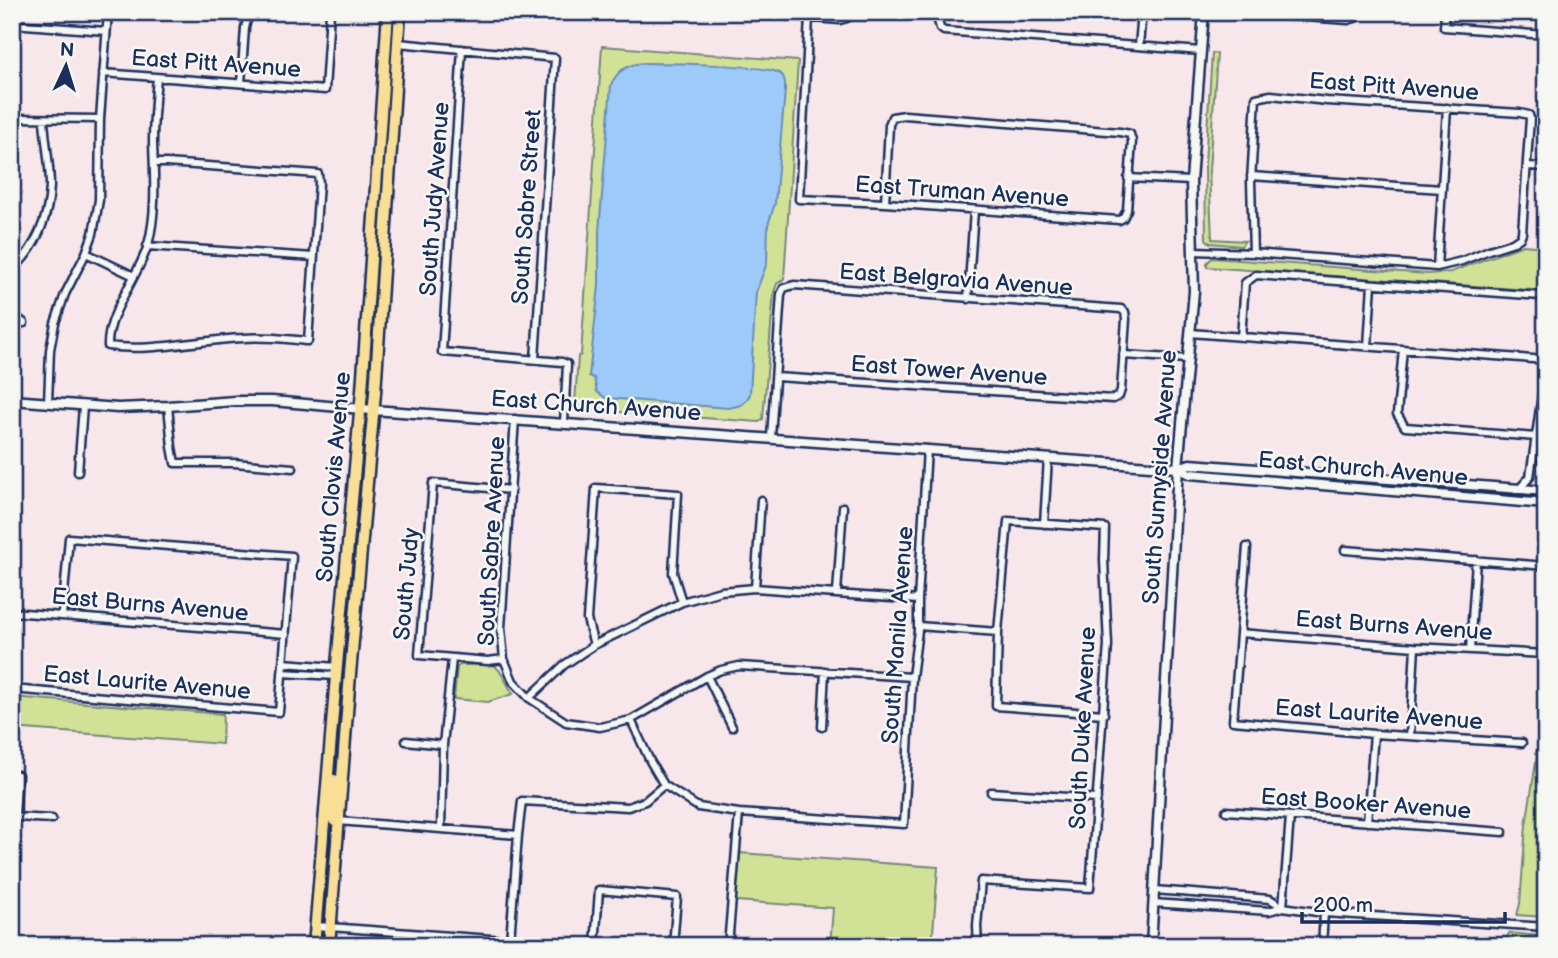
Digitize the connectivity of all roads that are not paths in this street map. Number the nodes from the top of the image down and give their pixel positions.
1 (108, 12) edge
2 (249, 12) edge
3 (330, 12) edge
4 (388, 12) edge
5 (394, 12) edge
6 (400, 12) edge
7 (735, 12) edge
8 (939, 12) edge
9 (1142, 12) edge
10 (1204, 12) edge
11 (1445, 12) edge
12 (1271, 13) edge
13 (848, 15) edge
14 (1356, 15) edge
15 (809, 18) junction
16 (12, 24) edge
17 (106, 31) junction
18 (1546, 34) edge
19 (398, 43) junction
20 (1139, 46) junction
21 (462, 49) junction
22 (1201, 51) junction
23 (103, 74) junction
24 (157, 78) junction
25 (241, 83) junction
26 (1447, 108) junction
27 (12, 118) edge
28 (44, 119) junction
29 (100, 120) junction
30 (155, 163) junction
31 (1527, 166) junction
32 (1546, 167) edge
33 (1251, 176) junction
34 (1128, 178) junction
35 (1191, 181) junction
36 (1442, 189) junction
37 (885, 203) junction
38 (974, 210) junction
39 (148, 246) junction
40 (1194, 251) junction
41 (86, 253) junction
42 (1252, 253) junction
43 (314, 257) junction
44 (1437, 267) junction
45 (12, 270) edge
46 (134, 276) junction
47 (1373, 284) junction
48 (968, 299) junction
49 (1546, 302) edge
50 (12, 314) edge
51 (24, 323) dead end
52 (1190, 333) junction
53 (1241, 337) junction
54 (1368, 346) junction
55 (1403, 349) junction
56 (1124, 355) junction
57 (535, 359) junction
58 (1188, 359) junction
59 (1546, 360) edge
60 (1546, 367) edge
61 (776, 377) junction
62 (12, 400) edge
63 (48, 403) junction
64 (83, 406) junction
65 (168, 406) junction
66 (360, 408) junction
67 (373, 410) junction
68 (515, 419) junction
69 (564, 423) junction
70 (771, 437) junction
71 (1537, 437) junction
72 (927, 449) junction
73 (1048, 458) junction
74 (293, 468) dead end
75 (1178, 468) junction
76 (78, 472) dead end
77 (1520, 488) junction
78 (511, 490) junction
79 (1546, 491) edge
80 (761, 500) dead end
81 (1519, 502) junction
82 (1546, 504) edge
83 (842, 507) dead end
84 (1044, 524) junction
85 (1247, 547) dead end
86 (1345, 550) dead end
87 (1476, 560) junction
88 (1546, 566) edge
89 (755, 588) junction
90 (837, 593) junction
91 (918, 600) junction
92 (681, 602) junction
93 (12, 611) edge
94 (62, 616) junction
95 (918, 626) junction
96 (998, 632) junction
97 (1240, 633) junction
98 (286, 634) junction
99 (594, 645) junction
100 (1415, 647) junction
101 (1470, 650) junction
102 (1546, 654) edge
103 (452, 659) junction
104 (504, 659) junction
105 (283, 663) junction
106 (825, 671) junction
107 (336, 672) junction
108 (282, 673) junction
109 (708, 676) junction
110 (912, 677) junction
111 (12, 689) edge
112 (529, 698) junction
113 (1104, 713) junction
114 (631, 720) junction
115 (732, 727) dead end
116 (822, 727) dead end
117 (1374, 734) junction
118 (1410, 736) junction
119 (406, 741) dead end
120 (1521, 743) dead end
121 (443, 745) junction
122 (329, 758) junction
123 (15, 774) edge
124 (664, 785) junction
125 (990, 792) dead end
126 (1097, 799) junction
127 (1226, 811) dead end
128 (739, 813) junction
129 (1290, 816) junction
130 (14, 817) junction
131 (52, 819) dead end
132 (338, 821) junction
133 (1367, 822) junction
134 (440, 829) junction
135 (1503, 832) dead end
136 (518, 835) junction
137 (12, 853) edge
138 (1154, 890) junction
139 (1153, 902) junction
140 (1283, 907) junction
141 (1324, 913) junction
142 (316, 926) junction
143 (1546, 927) edge
144 (330, 928) junction
145 (426, 935) junction
146 (510, 941) junction
147 (314, 946) edge
148 (329, 946) edge
149 (425, 946) edge
150 (584, 946) edge
151 (594, 946) edge
152 (673, 946) edge
153 (728, 946) edge
154 (978, 946) edge
155 (1151, 946) edge
156 (1322, 946) edge

1 - 17 street
2 - 25 street
3 - 25 street, East Pitt Avenue
4 - 66 main road, South Clovis Avenue
5 - 19 main road
6 - 19 main road, South Clovis Avenue
7 - 15 street
8 - 20 street
9 - 20 street
10 - 22 street, South Sunnyside Avenue
11 - 18 street
12 - 14 street
13 - 15 street
15 - 37 street, East Truman Avenue
16 - 17 street
17 - 23 street
19 - 21 street
19 - 67 main road, South Clovis Avenue
20 - 22 street
21 - 57 street, South Sabre Street
21 - 57 street, South Judy Avenue
22 - 35 street, South Sunnyside Avenue
23 - 24 street, East Pitt Avenue
23 - 29 street
24 - 25 street, East Pitt Avenue
24 - 30 street
26 - 31 street, East Pitt Avenue
26 - 33 street, East Pitt Avenue
26 - 36 street
27 - 28 street
28 - 29 street
28 - 45 street
29 - 41 street
30 - 39 street
30 - 43 street
31 - 32 street
31 - 44 street
33 - 36 street
33 - 42 street
34 - 35 street
34 - 37 street
34 - 38 street, East Truman Avenue
35 - 40 street, South Sunnyside Avenue
36 - 44 street
37 - 38 street, East Truman Avenue
38 - 48 street
39 - 43 street
39 - 46 street
40 - 42 street
40 - 52 street, South Sunnyside Avenue
41 - 46 street
41 - 63 street
42 - 44 street
43 - 46 street
47 - 49 street
47 - 53 street
47 - 54 street
48 - 56 street, East Belgravia Avenue
48 - 61 street, East Belgravia Avenue
50 - 51 street
52 - 53 street
52 - 58 street, South Sunnyside Avenue
53 - 54 street
54 - 55 street
55 - 59 street
55 - 71 street
56 - 58 street
56 - 61 street, East Tower Avenue
57 - 69 street
58 - 75 street, South Sunnyside Avenue
60 - 71 street
61 - 70 street
62 - 63 street, East Church Avenue
63 - 64 street, East Church Avenue
64 - 65 street, East Church Avenue
64 - 76 street
65 - 66 street, East Church Avenue
65 - 74 street
66 - 67 street, East Church Avenue
66 - 107 main road, South Clovis Avenue
67 - 68 street, East Church Avenue
67 - 132 main road, South Clovis Avenue
68 - 69 street, East Church Avenue
68 - 78 street, South Sabre Avenue
69 - 70 street, East Church Avenue
70 - 72 street, East Church Avenue
71 - 77 street
72 - 73 street, East Church Avenue
72 - 91 street, South Manila Avenue
73 - 75 street, East Church Avenue
73 - 84 street
75 - 77 street, East Church Avenue
75 - 81 street, East Church Avenue
75 - 138 street, South Sunnyside Avenue
77 - 79 street, East Church Avenue
77 - 81 street
78 - 103 street, South Judy
78 - 104 street, South Sabre Avenue
80 - 89 street
81 - 82 street, East Church Avenue
83 - 90 street
84 - 96 street
84 - 113 street, South Duke Avenue
85 - 97 street
86 - 87 street
87 - 88 street
87 - 101 street
89 - 90 street
89 - 92 street
90 - 91 street
91 - 95 street, South Manila Avenue
92 - 99 street
92 - 99 street
93 - 94 street, East Burns Avenue
94 - 98 street, East Burns Avenue
94 - 98 street
95 - 96 street
95 - 110 street, South Manila Avenue
96 - 113 street
97 - 100 street, East Burns Avenue
97 - 117 street, East Laurite Avenue
98 - 105 street
99 - 112 street
100 - 101 street, East Burns Avenue
100 - 118 street
101 - 102 street, East Burns Avenue
103 - 104 street
103 - 121 street
104 - 112 street, South Sabre Avenue
105 - 107 street
105 - 108 street
106 - 109 street
106 - 110 street
106 - 116 street
107 - 108 street
107 - 122 main road, South Clovis Avenue
108 - 111 street, East Laurite Avenue
109 - 114 street
109 - 115 street
110 - 128 street, South Manila Avenue
112 - 114 street
113 - 126 street, South Duke Avenue
114 - 124 street
117 - 118 street, East Laurite Avenue
117 - 133 street
118 - 120 street, East Laurite Avenue
119 - 121 street
121 - 134 street
122 - 132 main road
122 - 142 main road, South Clovis Avenue
123 - 130 street
124 - 128 street
124 - 136 street
125 - 126 street
126 - 154 street, South Duke Avenue
127 - 129 street, East Booker Avenue
128 - 153 street
129 - 133 street, East Booker Avenue
129 - 140 street
130 - 131 street
130 - 137 street
132 - 134 street
132 - 144 main road, South Clovis Avenue
133 - 135 street, East Booker Avenue
134 - 136 street
136 - 146 street
138 - 139 street, South Sunnyside Avenue
138 - 140 street
139 - 140 street
139 - 155 street, South Sunnyside Avenue
140 - 141 street
141 - 143 street
141 - 156 street
142 - 144 street
142 - 147 main road, South Clovis Avenue
144 - 145 street
144 - 148 main road, South Clovis Avenue
145 - 146 street
145 - 149 street
146 - 150 street
151 - 152 street

